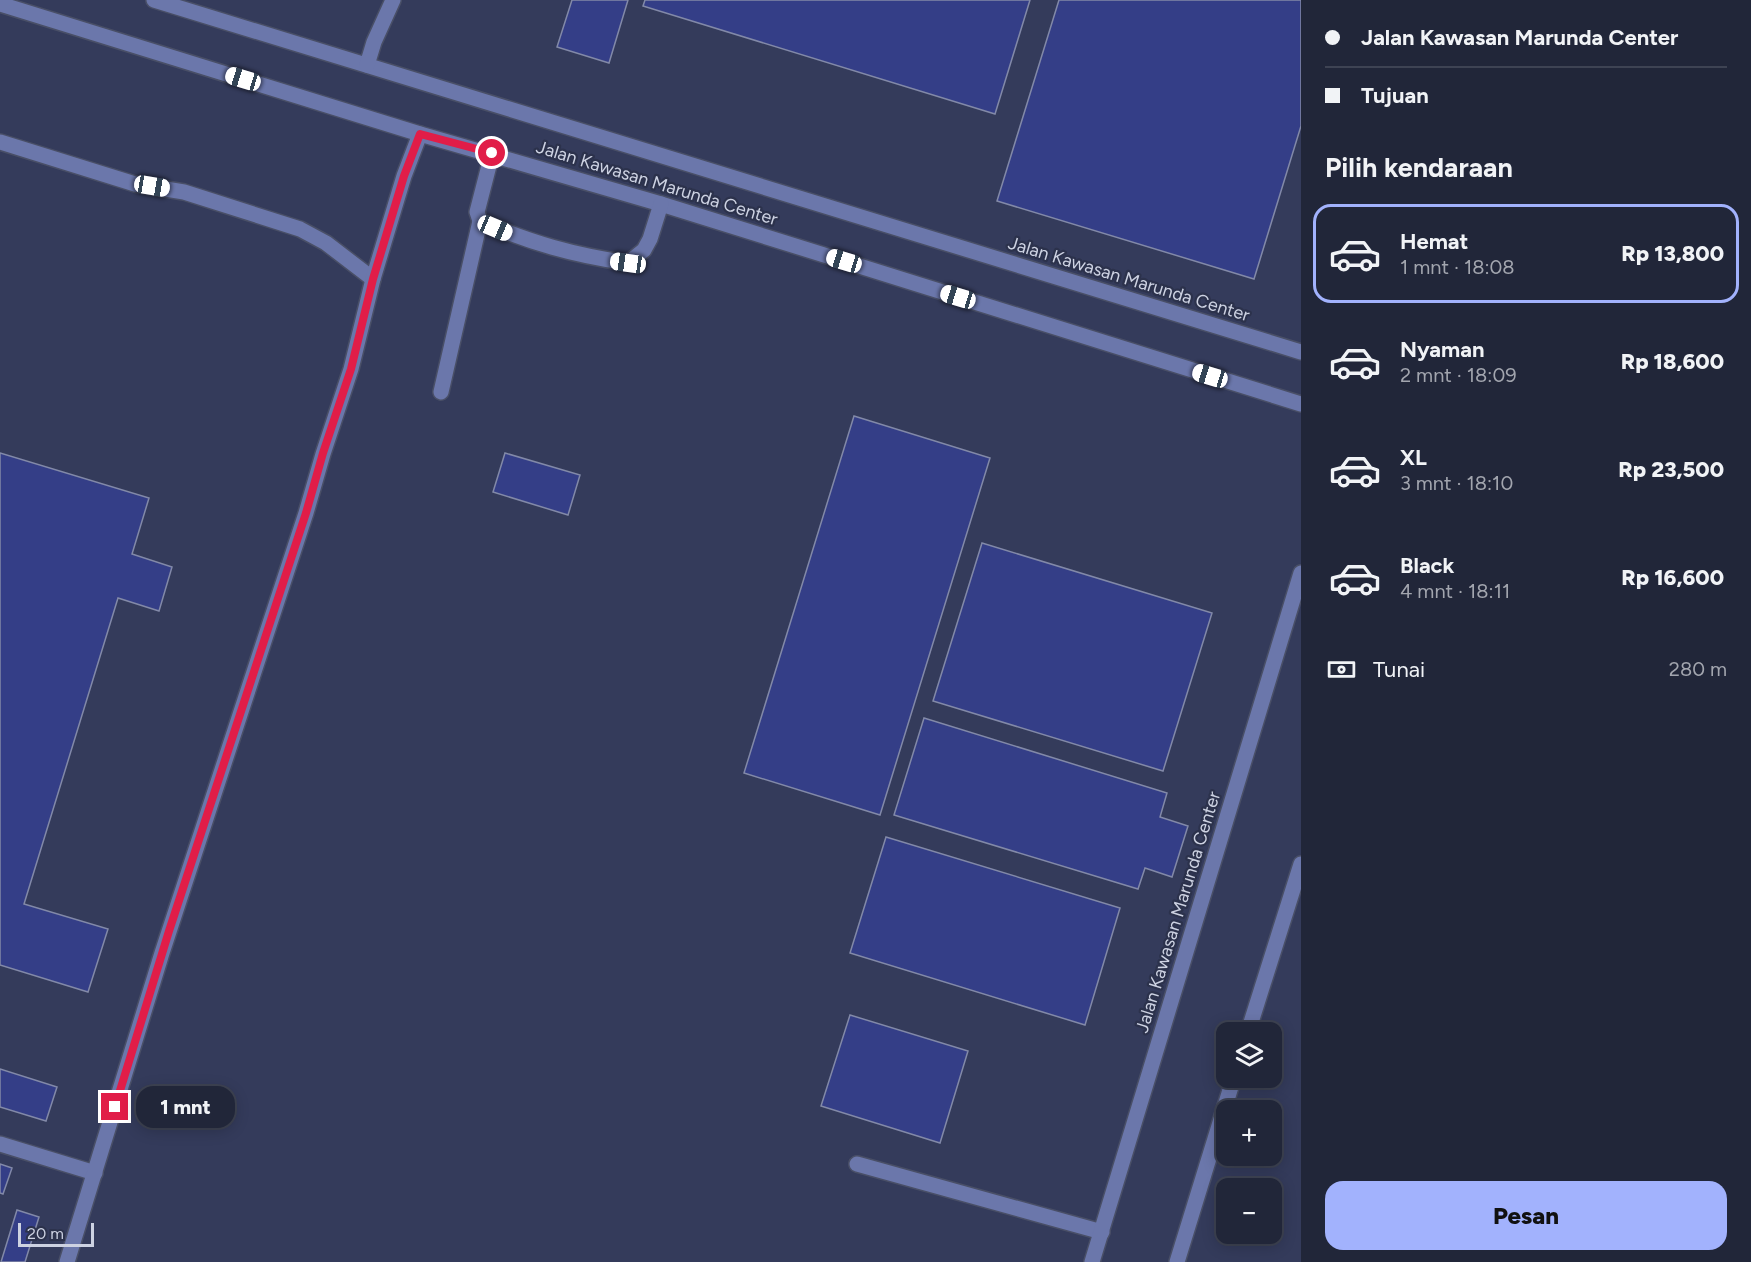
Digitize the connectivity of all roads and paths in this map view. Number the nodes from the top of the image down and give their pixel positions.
1 (154, 0) edge
2 (393, 0) edge
3 (0, 4) edge
4 (367, 65) junction
5 (420, 134) junction
6 (0, 142) edge
7 (492, 153) junction
8 (661, 204) junction
9 (480, 221) junction
10 (373, 279) junction
11 (1301, 352) edge
12 (441, 392) dead end
13 (1301, 404) edge
14 (1301, 573) edge
15 (1301, 864) edge
16 (1251, 1022) edge
17 (1231, 1088) edge
18 (0, 1144) edge
19 (857, 1164) dead end
20 (95, 1173) junction
21 (1102, 1232) junction
22 (67, 1262) edge
23 (1092, 1262) edge
24 (1177, 1262) edge

1 - 4 lane, Jalan Kawasan Marunda Center
2 - 4 lane
3 - 5 lane, Jalan Kawasan Marunda Center
4 - 11 lane, Jalan Kawasan Marunda Center
5 - 7 lane, Jalan Kawasan Marunda Center
5 - 10 lane
6 - 10 lane
7 - 8 lane, Jalan Kawasan Marunda Center
7 - 9 lane
8 - 9 lane
8 - 13 lane, Jalan Kawasan Marunda Center
9 - 12 lane
10 - 20 lane
14 - 21 lane, Jalan Kawasan Marunda Center
15 - 16 lane
17 - 24 lane
18 - 20 lane
19 - 21 lane
20 - 22 lane
21 - 23 lane, Jalan Kawasan Marunda Center

